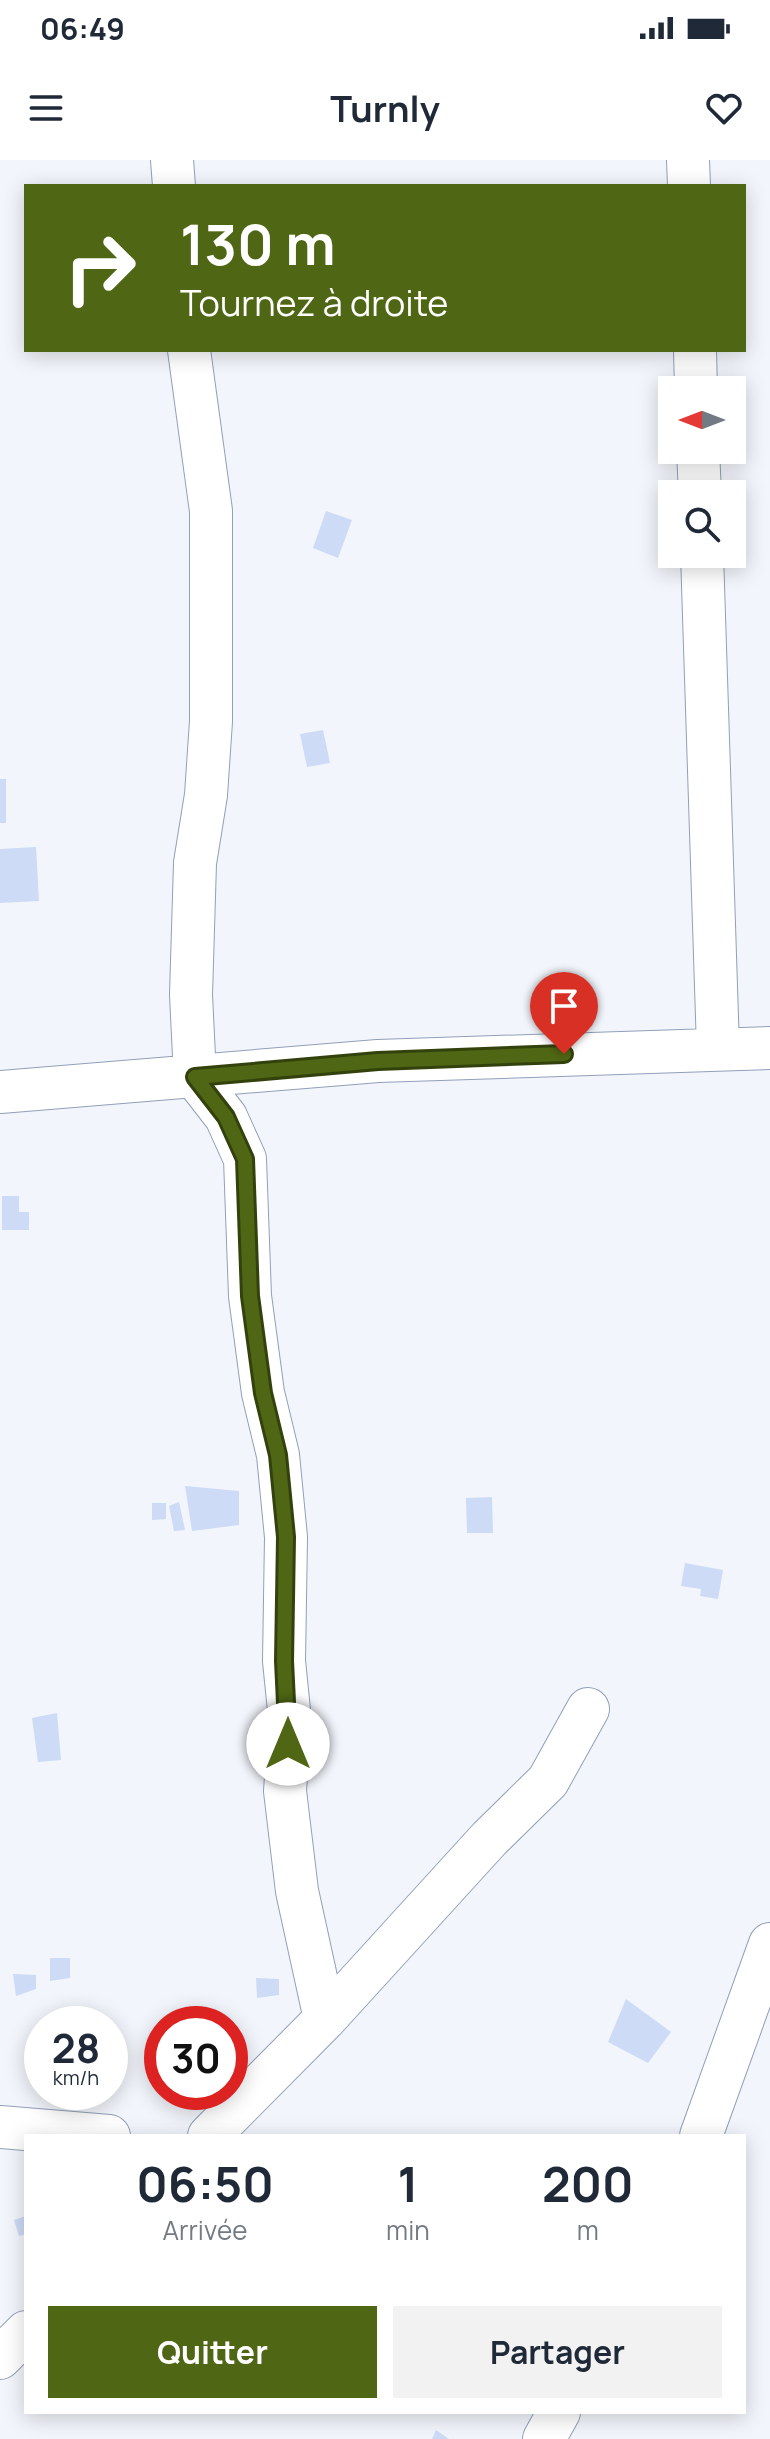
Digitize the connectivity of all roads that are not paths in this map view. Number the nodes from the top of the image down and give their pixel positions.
1 (172, 160) edge
2 (688, 160) edge
3 (174, 184) edge
4 (689, 184) edge
5 (189, 352) edge
6 (695, 352) edge
7 (696, 376) edge
8 (702, 568) edge
9 (718, 1048) junction
10 (770, 1048) edge
11 (195, 1077) junction
12 (0, 1092) edge
13 (588, 1709) dead end
14 (770, 1944) edge
15 (325, 2019) junction
16 (0, 2127) edge
17 (85, 2134) edge
18 (211, 2134) edge
19 (702, 2134) edge
20 (24, 2334) edge
21 (0, 2358) edge
22 (558, 2414) edge
23 (544, 2439) edge

1 - 3 street
2 - 4 street
5 - 11 street
6 - 7 street
8 - 9 street
9 - 10 street
9 - 11 street
11 - 12 street
11 - 15 street
13 - 15 street
14 - 19 street
15 - 18 street
16 - 17 street
20 - 21 street
22 - 23 street

